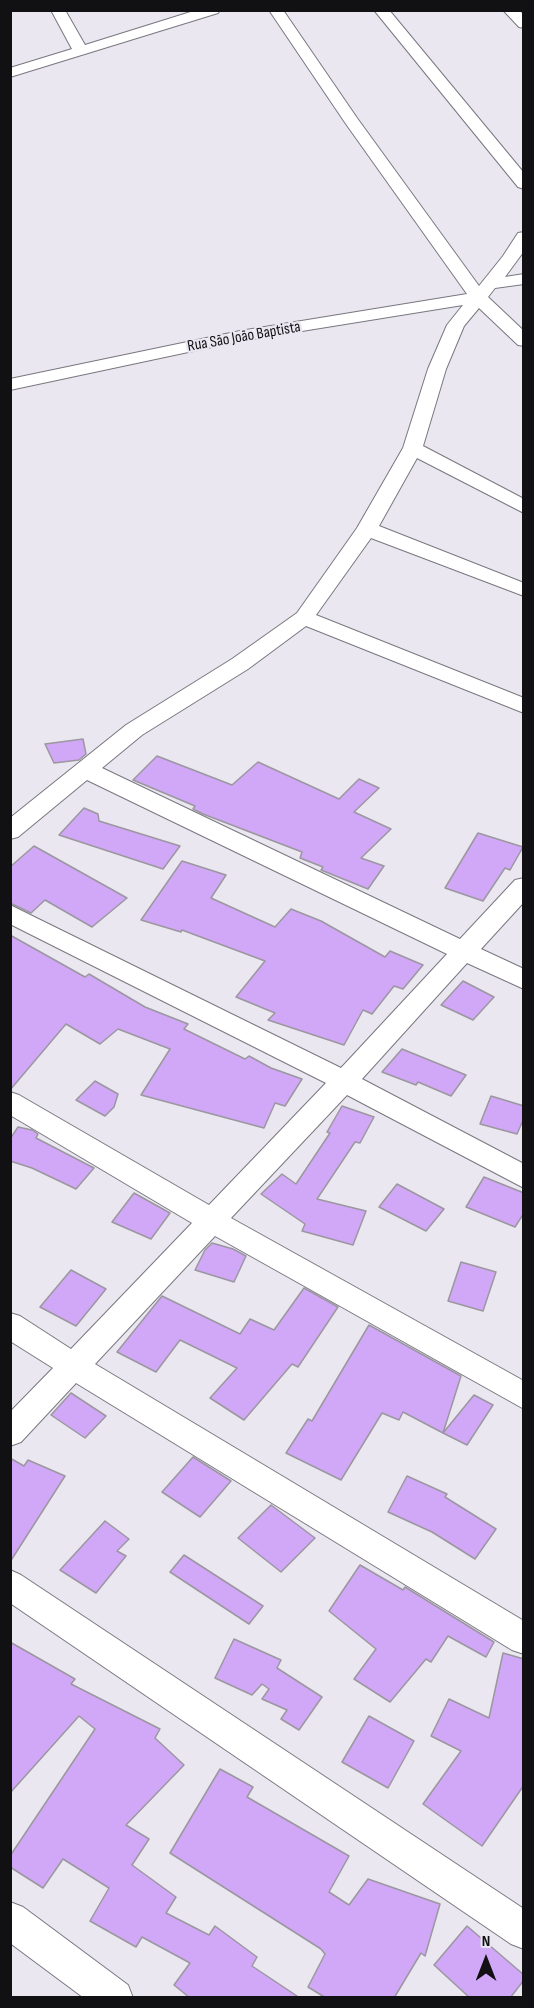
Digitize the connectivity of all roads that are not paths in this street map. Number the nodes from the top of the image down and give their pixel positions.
1 (58, 10) edge
2 (213, 10) edge
3 (276, 10) edge
4 (381, 10) edge
5 (510, 10) edge
6 (168, 17) edge
7 (524, 24) edge
8 (81, 52) junction
9 (10, 74) edge
10 (524, 184) edge
11 (524, 237) edge
12 (524, 279) edge
13 (484, 290) junction
14 (524, 341) edge
15 (10, 385) edge
16 (413, 448) junction
17 (524, 507) edge
18 (367, 529) junction
19 (524, 590) edge
20 (304, 618) junction
21 (524, 706) edge
22 (86, 770) junction
23 (10, 831) edge
24 (524, 886) edge
25 (10, 913) edge
26 (463, 952) junction
27 (524, 980) edge
28 (344, 1081) junction
29 (10, 1102) edge
30 (524, 1177) edge
31 (212, 1221) junction
32 (10, 1325) edge
33 (75, 1367) junction
34 (524, 1396) edge
35 (10, 1433) edge
36 (10, 1585) edge
37 (524, 1639) edge
38 (10, 1920) edge
39 (524, 1931) edge
40 (116, 1998) edge

1 - 8 street
2 - 6 street
3 - 13 street
4 - 10 street
5 - 7 street
6 - 8 street
8 - 9 street
11 - 13 street
12 - 13 street, Rua São João Baptista
13 - 14 street
13 - 15 street, Rua São João Baptista
13 - 16 street
16 - 17 street
16 - 18 street
18 - 19 street
18 - 20 street
20 - 21 street
20 - 22 street
22 - 23 street
22 - 26 street
24 - 26 street
25 - 28 street
26 - 27 street
26 - 28 street
28 - 30 street
28 - 31 street
29 - 31 street
31 - 33 street
31 - 34 street
32 - 33 street
33 - 35 street
33 - 37 street
36 - 39 street
38 - 40 street

